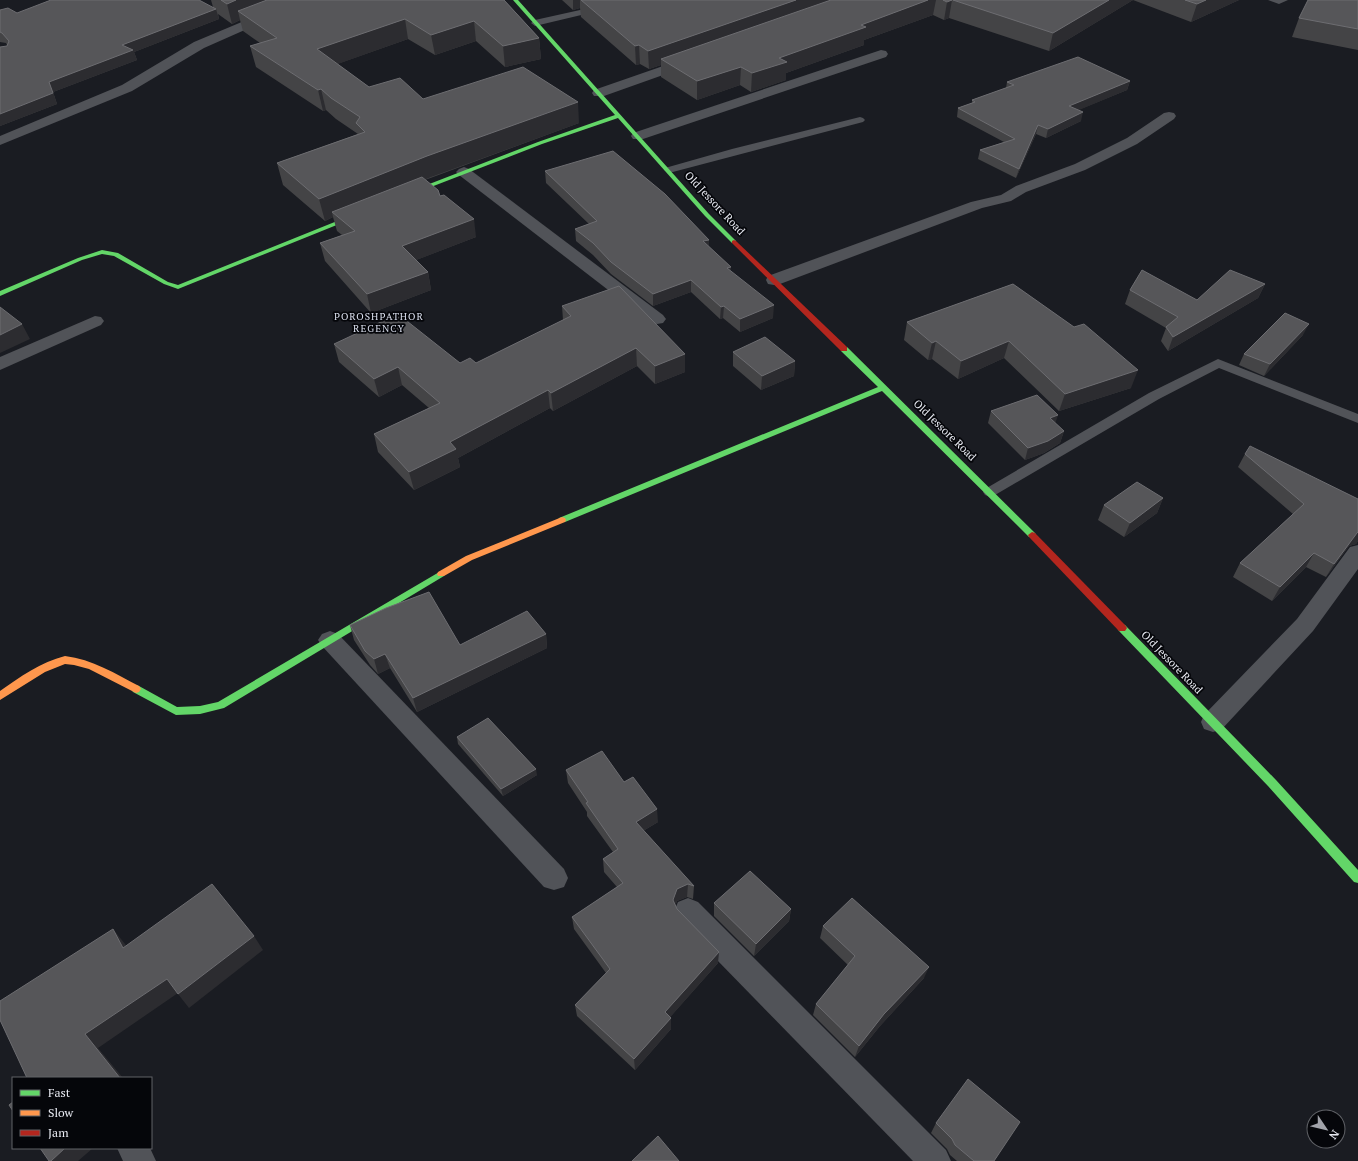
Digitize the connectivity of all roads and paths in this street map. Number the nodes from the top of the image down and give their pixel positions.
1 (515, 0) edge
2 (636, 0) edge
3 (1272, 0) edge
4 (1284, 0) edge
5 (283, 9) edge
6 (536, 23) junction
7 (881, 54) dead end
8 (705, 56) edge
9 (599, 94) junction
10 (619, 116) junction
11 (1169, 116) dead end
12 (860, 120) dead end
13 (638, 136) junction
14 (0, 141) edge
15 (669, 170) junction
16 (464, 172) junction
17 (398, 198) edge
18 (369, 210) edge
19 (774, 280) junction
20 (0, 294) edge
21 (657, 319) dead end
22 (95, 321) dead end
23 (0, 364) edge
24 (884, 387) junction
25 (1358, 419) edge
26 (990, 492) junction
27 (1358, 553) edge
28 (330, 640) junction
29 (0, 696) edge
30 (1213, 722) junction
31 (1351, 860) edge
32 (554, 878) dead end
33 (1358, 878) edge
34 (688, 911) dead end
35 (134, 1149) edge
36 (140, 1161) edge
37 (935, 1161) edge

1 - 6 street, Old Jessore Road
2 - 6 lane
3 - 4 lane
5 - 14 street
6 - 9 street, Old Jessore Road
7 - 13 street
8 - 9 street
9 - 10 street, Old Jessore Road
10 - 13 street, Old Jessore Road
10 - 16 street
11 - 19 street
12 - 15 lane
13 - 15 street, Old Jessore Road
15 - 19 street, Old Jessore Road
16 - 17 street
16 - 21 street
18 - 20 street
19 - 24 street, Old Jessore Road
22 - 23 street
24 - 26 street, Old Jessore Road
24 - 28 street
25 - 26 lane
26 - 30 street, Old Jessore Road
27 - 30 street
28 - 29 street
28 - 32 street
30 - 31 street, Old Jessore Road
31 - 33 street, Old Jessore Road
34 - 37 street
35 - 36 street

